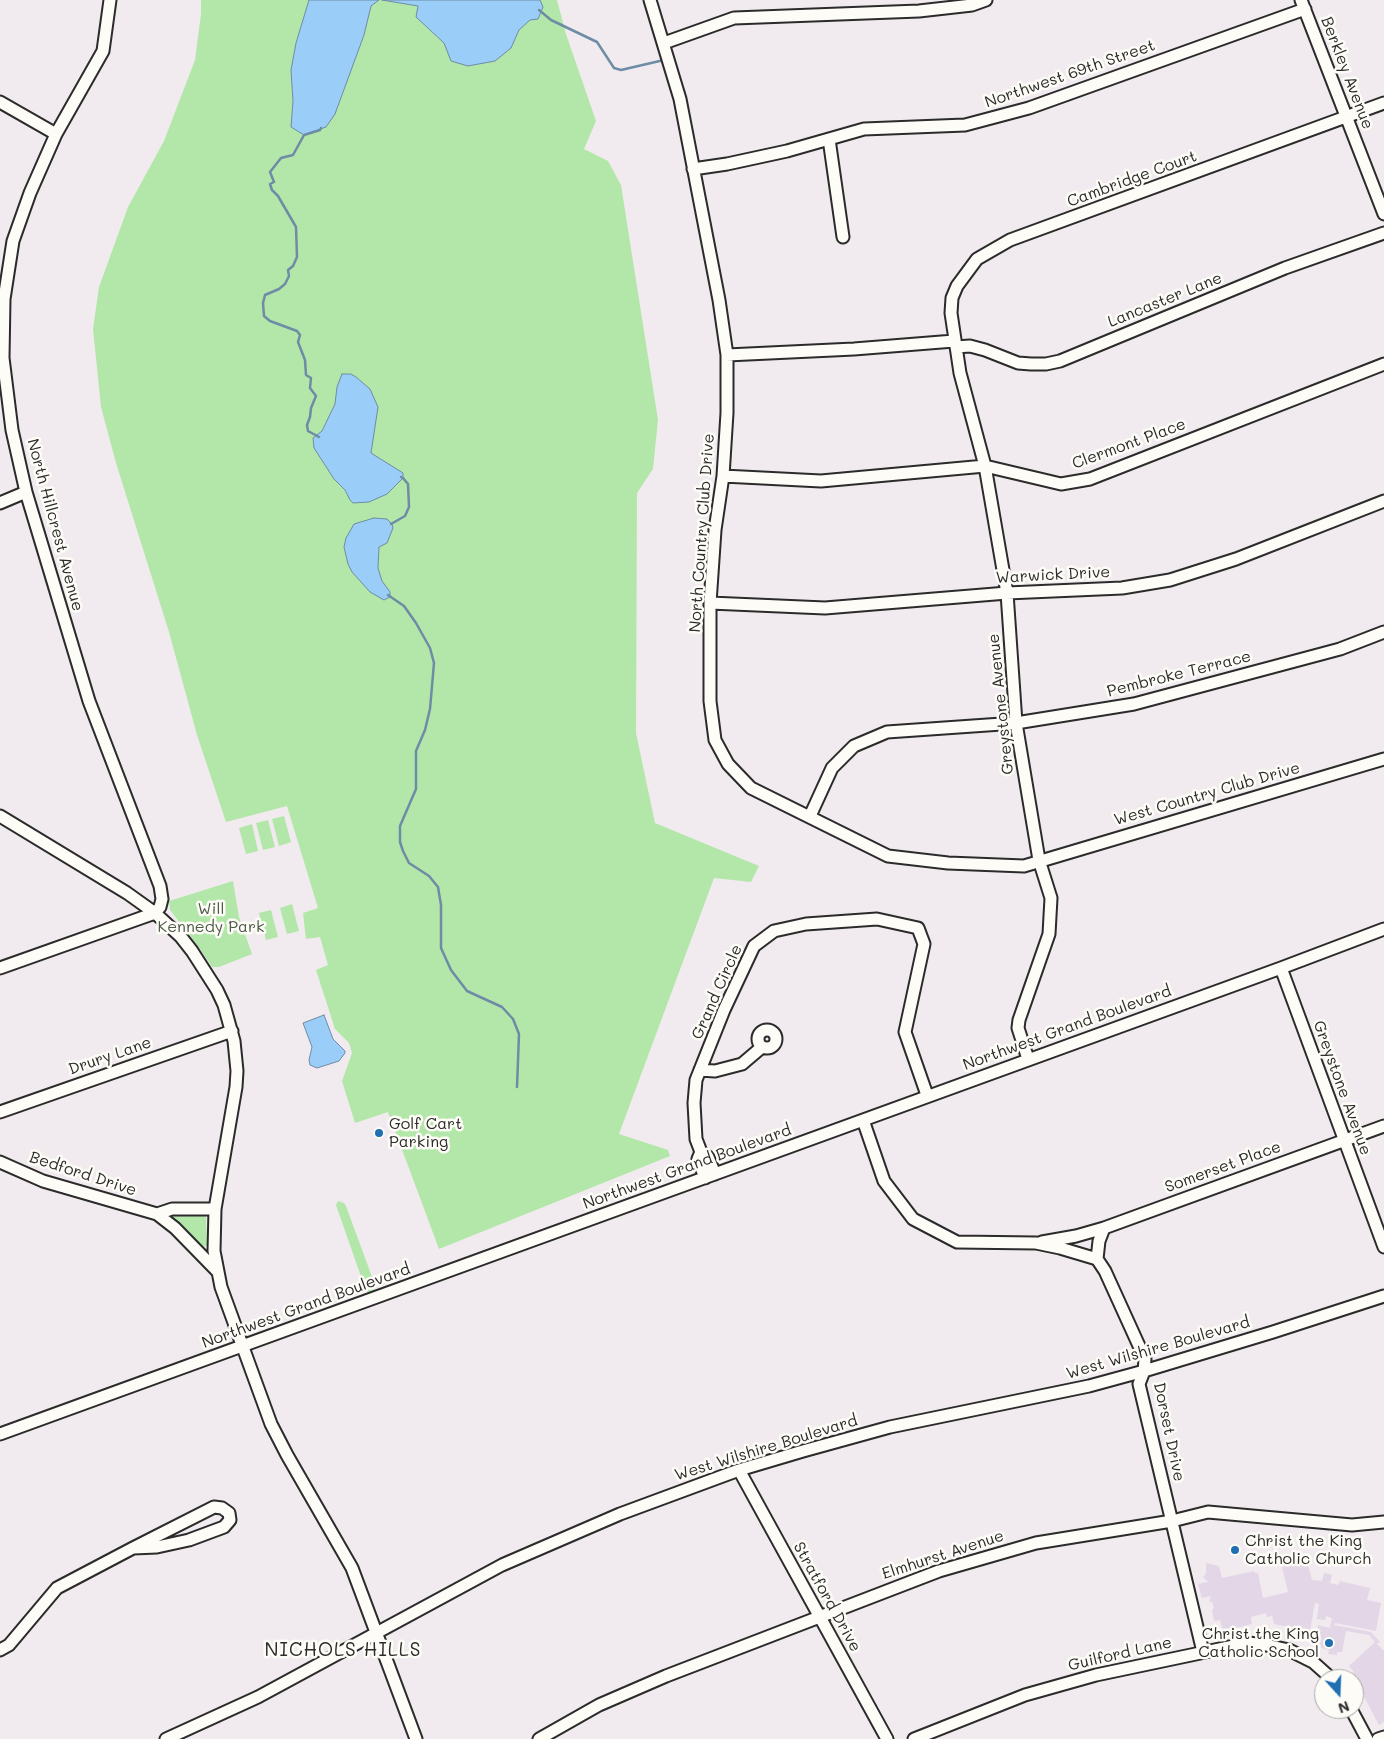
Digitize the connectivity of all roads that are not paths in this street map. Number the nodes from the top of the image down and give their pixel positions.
1 (110, 0) edge
2 (650, 0) edge
3 (986, 0) edge
4 (1303, 4) edge
5 (664, 42) junction
6 (0, 102) edge
7 (1384, 103) edge
8 (1346, 118) junction
9 (56, 134) junction
10 (829, 139) junction
11 (693, 169) junction
12 (1384, 214) edge
13 (1384, 233) edge
14 (844, 237) dead end
15 (955, 344) junction
16 (727, 355) junction
17 (2, 358) edge
18 (1384, 364) edge
19 (985, 466) junction
20 (723, 476) junction
21 (26, 492) junction
22 (1384, 501) edge
23 (0, 502) edge
24 (1007, 593) junction
25 (710, 603) junction
26 (1384, 632) edge
27 (1016, 723) junction
28 (1384, 759) edge
29 (0, 816) edge
30 (810, 816) junction
31 (1039, 860) junction
32 (155, 913) junction
33 (1384, 929) edge
34 (0, 968) edge
35 (1281, 968) junction
36 (232, 1030) junction
37 (762, 1047) dead end
38 (1028, 1059) junction
39 (700, 1070) junction
40 (928, 1096) junction
41 (0, 1112) edge
42 (863, 1120) junction
43 (1384, 1126) edge
44 (1344, 1141) junction
45 (0, 1162) edge
46 (710, 1176) junction
47 (215, 1209) junction
48 (157, 1214) junction
49 (1104, 1228) junction
50 (1036, 1244) junction
51 (1384, 1247) edge
52 (1096, 1259) junction
53 (217, 1271) junction
54 (1384, 1296) edge
55 (242, 1347) junction
56 (1144, 1371) junction
57 (0, 1434) edge
58 (739, 1470) junction
59 (1172, 1521) junction
60 (1384, 1522) edge
61 (133, 1548) junction
62 (819, 1617) junction
63 (377, 1632) junction
64 (0, 1650) edge
65 (1203, 1652) junction
66 (1321, 1669) edge
67 (1356, 1719) edge
68 (1384, 1737) edge
69 (166, 1739) edge
70 (416, 1739) edge
71 (539, 1739) edge
72 (886, 1739) edge
73 (914, 1739) edge
74 (1367, 1739) edge
75 (1378, 1739) edge

1 - 9 street, North Hillcrest Avenue
2 - 5 street, North Country Club Drive
3 - 5 street
4 - 8 street, Berkley Avenue
4 - 10 street, Northwest 69th Street
5 - 11 street, North Country Club Drive
6 - 9 street
7 - 8 street, Cambridge Court
8 - 12 street, Berkley Avenue
8 - 15 street, Cambridge Court
9 - 17 street, North Hillcrest Avenue
10 - 11 street, Northwest 69th Street
10 - 14 street
11 - 16 street, North Country Club Drive
13 - 15 street, Lancaster Lane
15 - 16 street, Lancaster Lane
15 - 19 street, Greystone Avenue
16 - 20 street, North Country Club Drive
17 - 21 street, North Hillcrest Avenue
18 - 19 street, Clermont Place
19 - 20 street, Clermont Place
19 - 24 street, Greystone Avenue
20 - 25 street, North Country Club Drive
21 - 23 street
21 - 32 street, North Hillcrest Avenue
22 - 24 street, Warwick Drive
24 - 25 street, Warwick Drive
24 - 27 street, Greystone Avenue
25 - 30 street, North Country Club Drive
26 - 27 street, Pembroke Terrace
27 - 30 street, Pembroke Terrace
27 - 31 street, Greystone Avenue
28 - 31 street, West Country Club Drive
29 - 32 street
30 - 31 street, North Country Club Drive
31 - 38 street, Greystone Avenue
32 - 34 street
32 - 36 street
33 - 35 street, Northwest Grand Boulevard
35 - 38 street, Northwest Grand Boulevard
35 - 44 street, Greystone Avenue
36 - 41 street, Drury Lane
36 - 47 street
37 - 39 street
38 - 40 street, Northwest Grand Boulevard
39 - 40 street, Grand Circle
39 - 46 street, Grand Circle
40 - 42 street, Northwest Grand Boulevard
42 - 46 street, Northwest Grand Boulevard
42 - 50 street
43 - 44 street, Somerset Place
44 - 49 street, Somerset Place
44 - 51 street, Greystone Avenue
45 - 48 street, Bedford Drive
46 - 55 street, Northwest Grand Boulevard
47 - 48 street, Bedford Drive
47 - 53 street
48 - 53 street, Bedford Drive
49 - 50 street, Somerset Place
49 - 52 street
50 - 52 street
52 - 56 street, Dorset Drive
53 - 55 street
54 - 56 street, West Wilshire Boulevard
55 - 57 street, Northwest Grand Boulevard
55 - 63 street
56 - 58 street, West Wilshire Boulevard
56 - 59 street, Dorset Drive
58 - 62 street, Stratford Drive
58 - 63 street, West Wilshire Boulevard
59 - 60 street, Elmhurst Avenue
59 - 62 street, Elmhurst Avenue
59 - 65 street, Dorset Drive
61 - 61 street
61 - 64 street
62 - 71 street, Elmhurst Avenue
62 - 72 street, Stratford Drive
63 - 69 street, West Wilshire Boulevard
63 - 70 street
65 - 66 street, Guilford Lane
65 - 73 street, Guilford Lane
67 - 74 street
68 - 75 street

